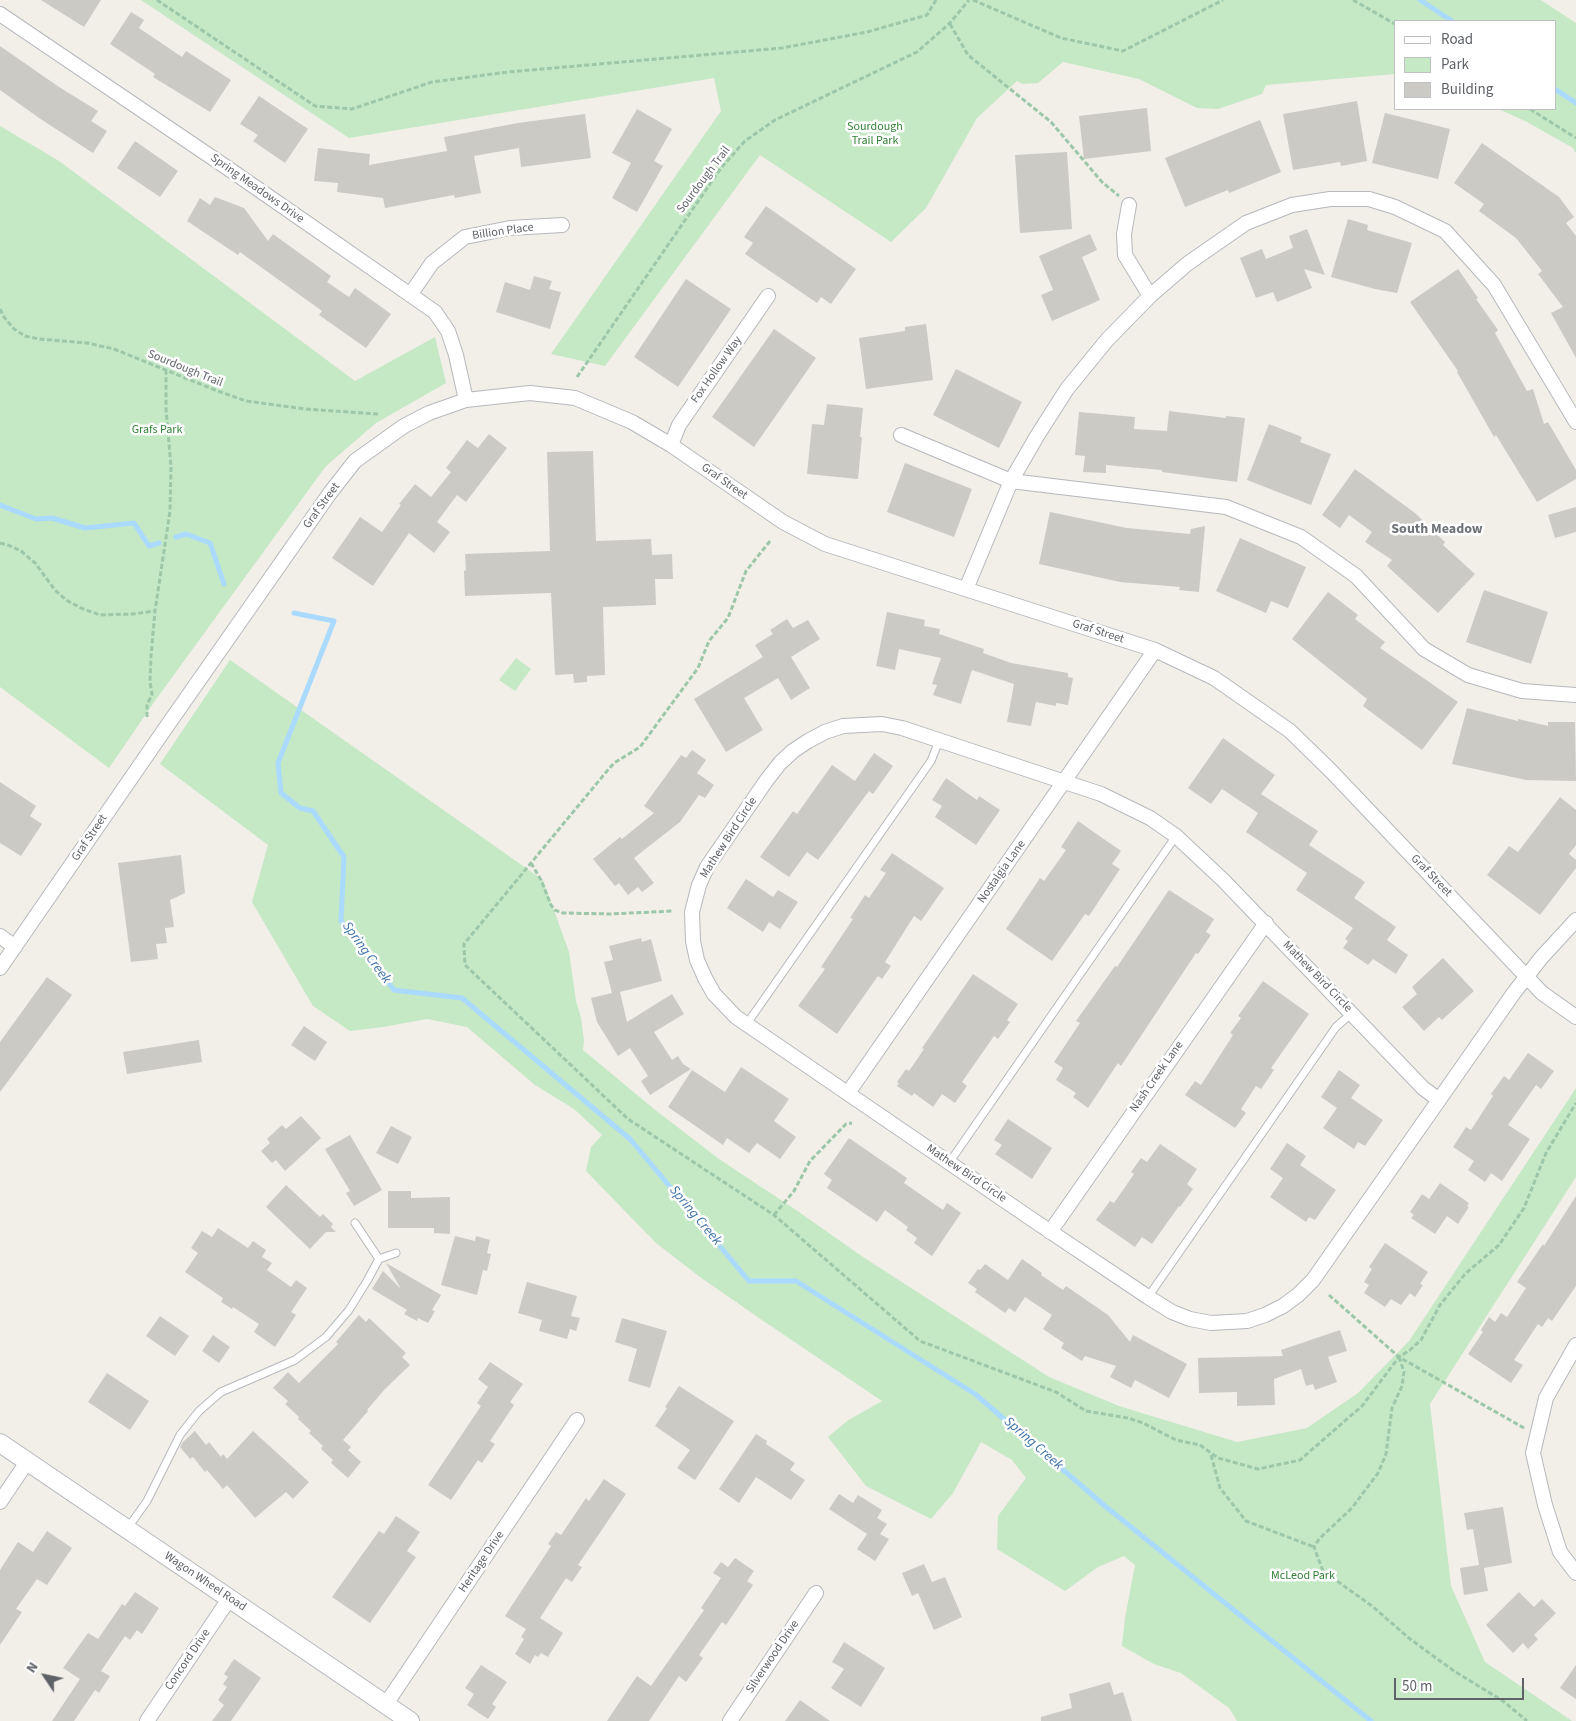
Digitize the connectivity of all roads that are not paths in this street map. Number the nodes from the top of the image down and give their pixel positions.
1 (0, 14) edge
2 (1129, 205) road end
3 (562, 225) dead end
4 (410, 295) junction
5 (768, 296) dead end
6 (1150, 296) junction
7 (466, 400) junction
8 (1576, 422) edge
9 (901, 435) dead end
10 (672, 446) junction
11 (1011, 481) junction
12 (966, 589) junction
13 (1156, 650) junction
14 (1576, 695) edge
15 (939, 740) junction
16 (1065, 781) junction
17 (1176, 836) junction
18 (1576, 920) edge
19 (1266, 923) junction
20 (0, 936) edge
21 (15, 947) junction
22 (0, 968) edge
23 (1526, 976) junction
24 (1352, 1013) junction
25 (1576, 1017) edge
26 (746, 1025) junction
27 (848, 1093) junction
28 (1439, 1100) junction
29 (949, 1163) junction
30 (355, 1223) dead end
31 (1050, 1232) junction
32 (396, 1253) dead end
33 (379, 1259) junction
34 (1148, 1297) junction
35 (1576, 1345) edge
36 (578, 1420) dead end
37 (0, 1443) edge
38 (27, 1462) junction
39 (0, 1502) edge
40 (126, 1529) junction
41 (1576, 1573) edge
42 (816, 1593) dead end
43 (230, 1599) junction
44 (386, 1704) junction
45 (146, 1721) edge
46 (410, 1721) edge
47 (730, 1721) edge

1 - 4 street, Spring Meadows Drive
2 - 6 street
3 - 4 street, Billion Place
4 - 7 street, Spring Meadows Drive
5 - 10 street, Fox Hollow Way
6 - 8 street
6 - 11 street
7 - 10 street, Graf Street
7 - 21 street, Graf Street
9 - 11 street
10 - 12 street, Graf Street
11 - 12 street
11 - 14 street
12 - 13 street, Graf Street
13 - 16 street, Nostalgia Lane
13 - 23 street, Graf Street
15 - 16 street, Mathew Bird Circle
15 - 26 lane
15 - 26 street, Mathew Bird Circle
16 - 17 street, Mathew Bird Circle
16 - 27 street, Nostalgia Lane
17 - 19 street, Mathew Bird Circle
17 - 29 lane
18 - 23 street, Mathew Bird Circle
19 - 24 street, Mathew Bird Circle
19 - 31 street, Nash Creek Lane
20 - 21 street
21 - 22 street, Graf Street
23 - 25 street, Graf Street
23 - 28 street, Mathew Bird Circle
24 - 28 street, Mathew Bird Circle
24 - 34 lane
26 - 27 street, Mathew Bird Circle
27 - 29 street, Mathew Bird Circle
28 - 34 street, Mathew Bird Circle
29 - 31 street, Mathew Bird Circle
30 - 33 lane
31 - 34 street, Mathew Bird Circle
32 - 33 lane
33 - 40 lane
35 - 41 street
36 - 44 street, Heritage Drive
37 - 38 street, Wagon Wheel Road
38 - 39 street
38 - 40 street, Wagon Wheel Road
40 - 43 street, Wagon Wheel Road
42 - 47 street, Silverwood Drive
43 - 44 street, Wagon Wheel Road
43 - 45 street, Concord Drive
44 - 46 street, Wagon Wheel Road

